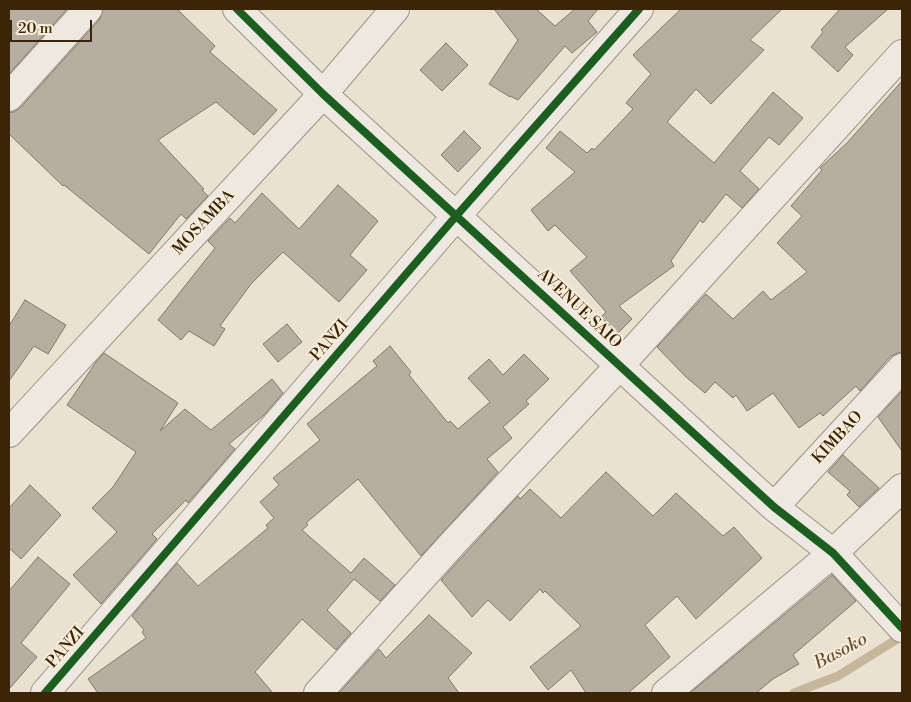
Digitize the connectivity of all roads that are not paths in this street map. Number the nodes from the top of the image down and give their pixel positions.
1 (88, 9) edge
2 (237, 9) edge
3 (395, 9) edge
4 (639, 9) edge
5 (902, 54) edge
6 (324, 94) junction
7 (9, 97) edge
8 (457, 215) junction
9 (620, 365) junction
10 (902, 368) edge
11 (9, 433) edge
12 (902, 488) edge
13 (774, 507) junction
14 (833, 553) junction
15 (897, 623) edge
16 (45, 693) edge
17 (318, 693) edge
18 (666, 693) edge

1 - 7 street
2 - 6 street, AVENUE SAIO
3 - 6 street, MOSAMBA
4 - 8 street, PANZI
5 - 9 street
6 - 8 street, AVENUE SAIO
6 - 11 street, MOSAMBA
8 - 9 street, AVENUE SAIO
8 - 16 street, PANZI
9 - 13 street, AVENUE SAIO
9 - 17 street
10 - 13 street, KIMBAO
12 - 14 street
13 - 14 street, AVENUE SAIO
14 - 15 street, AVENUE SAIO
14 - 18 street

